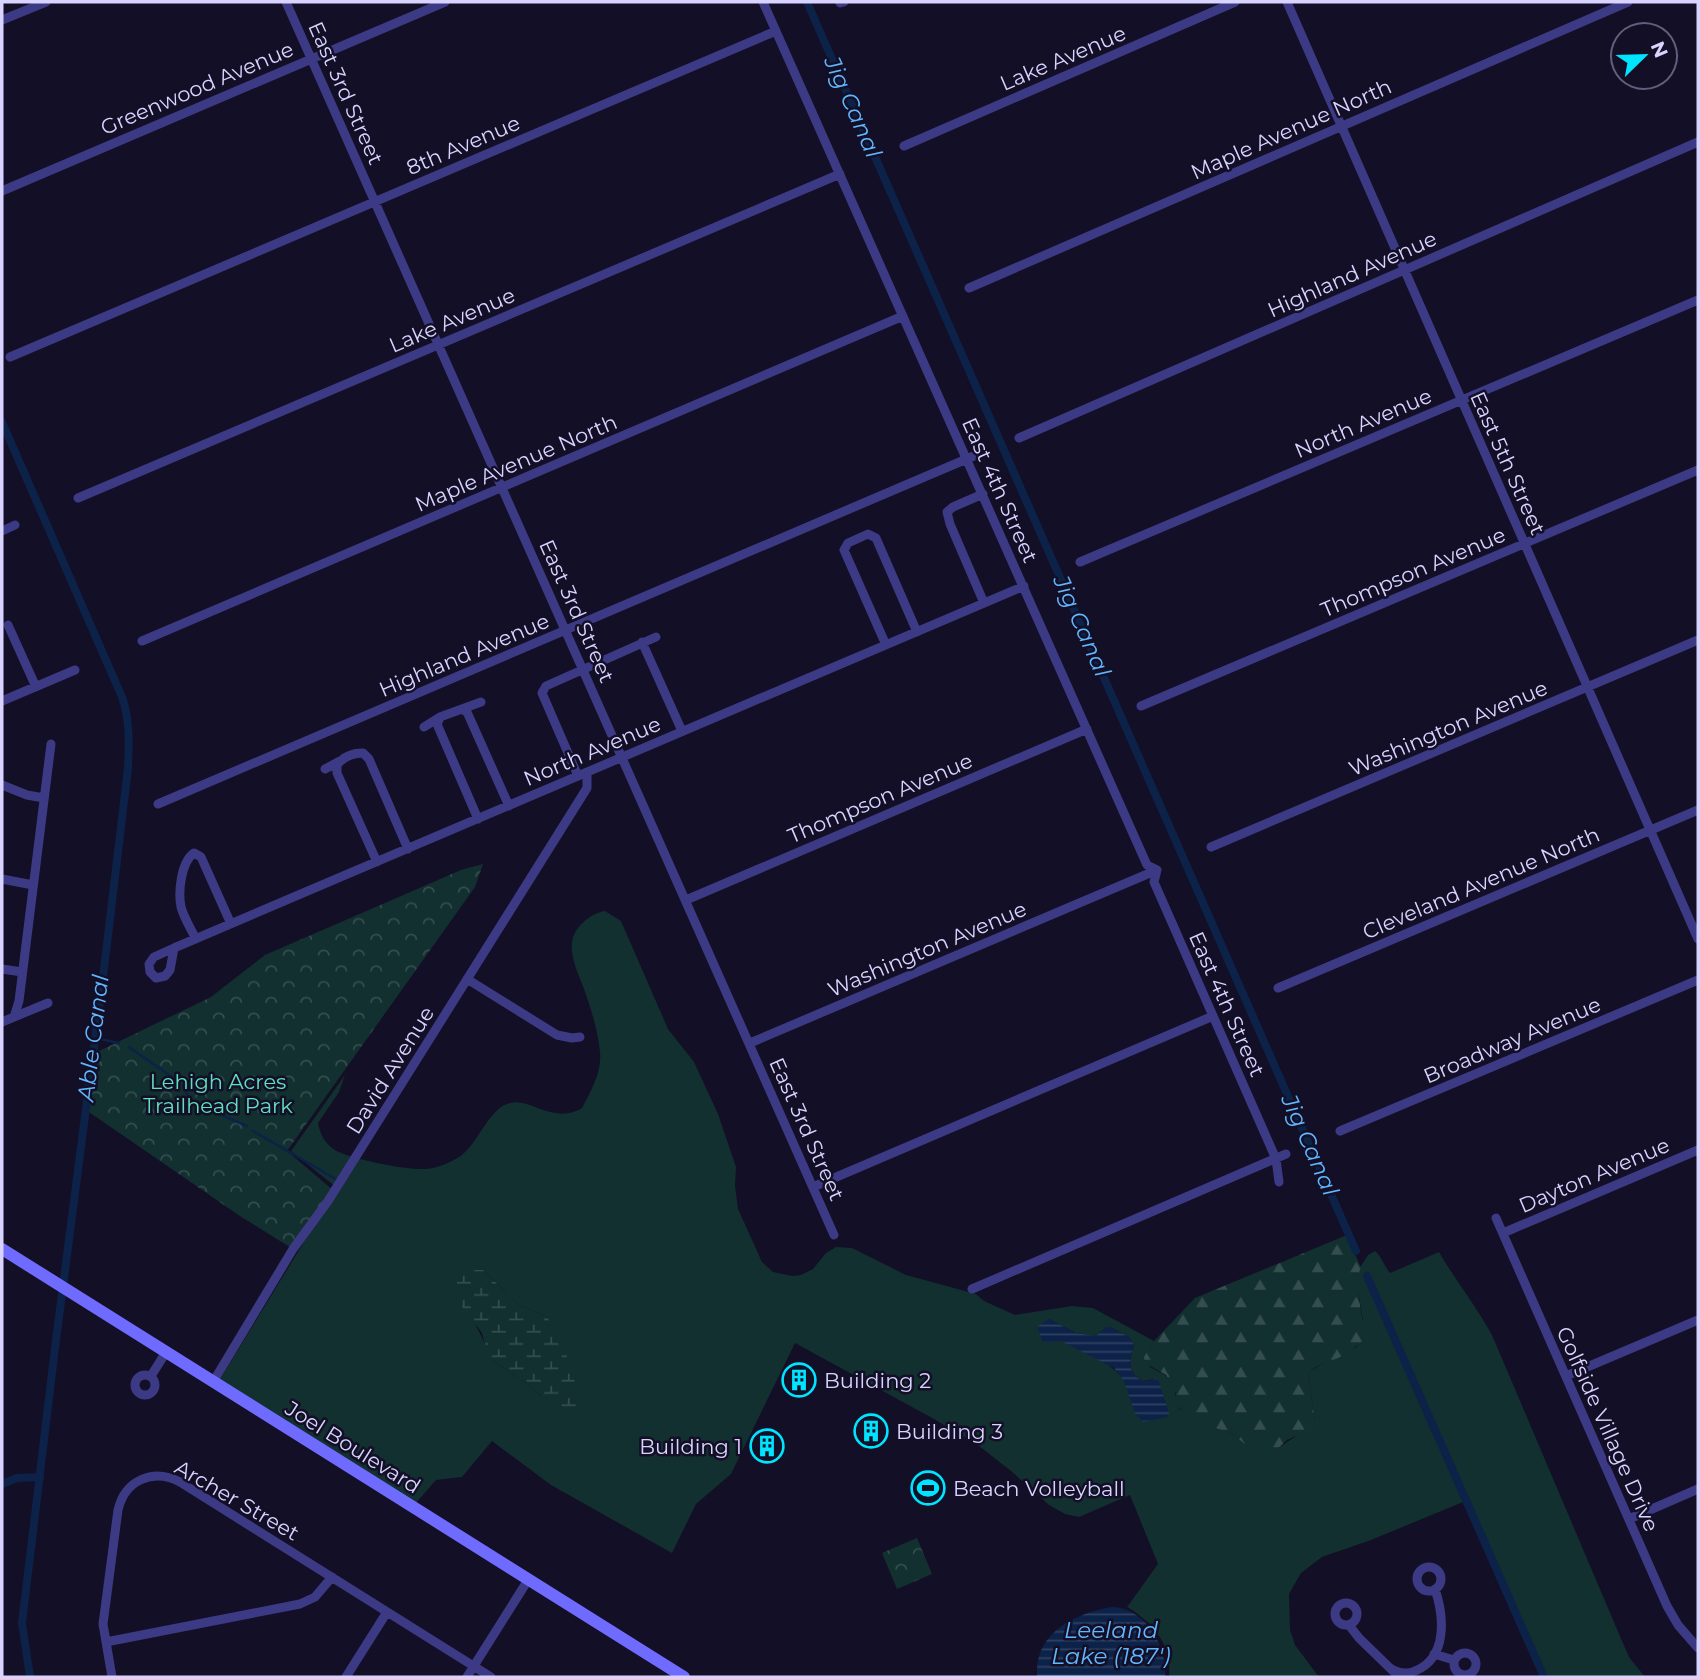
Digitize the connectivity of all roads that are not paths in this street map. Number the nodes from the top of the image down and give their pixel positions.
1 (46, 2) edge
2 (286, 2) edge
3 (445, 2) edge
4 (763, 2) edge
5 (1236, 2) edge
6 (1287, 2) edge
7 (1628, 2) edge
8 (2, 20) edge
9 (776, 30) junction
10 (312, 58) junction
11 (1341, 126) junction
12 (1698, 142) edge
13 (904, 146) dead end
14 (840, 174) junction
15 (2, 191) edge
16 (376, 202) junction
17 (1404, 270) junction
18 (969, 288) dead end
19 (1698, 300) edge
20 (903, 316) junction
21 (439, 345) junction
22 (10, 357) dead end
23 (1461, 400) junction
24 (1019, 438) dead end
25 (972, 457) junction
26 (1698, 470) edge
27 (503, 487) junction
28 (983, 494) junction
29 (78, 498) dead end
30 (15, 525) dead end
31 (2, 531) edge
32 (1524, 544) junction
33 (1080, 562) dead end
34 (1024, 586) junction
35 (984, 603) junction
36 (8, 625) dead end
37 (566, 630) junction
38 (917, 632) junction
39 (656, 637) dead end
40 (1698, 640) edge
41 (142, 641) dead end
42 (642, 642) junction
43 (886, 645) junction
44 (583, 668) junction
45 (75, 670) dead end
46 (36, 687) junction
47 (1588, 688) junction
48 (2, 701) edge
49 (481, 702) dead end
50 (1141, 706) dead end
51 (463, 710) junction
52 (439, 720) junction
53 (424, 727) dead end
54 (1087, 729) junction
55 (682, 731) junction
56 (51, 744) dead end
57 (622, 757) junction
58 (340, 761) junction
59 (325, 769) dead end
60 (583, 774) junction
61 (2, 785) edge
62 (44, 798) junction
63 (158, 804) dead end
64 (509, 806) junction
65 (1698, 810) edge
66 (478, 819) junction
67 (1651, 830) junction
68 (1211, 847) dead end
69 (408, 849) junction
70 (377, 862) junction
71 (1157, 870) junction
72 (2, 879) edge
73 (33, 885) junction
74 (686, 900) junction
75 (231, 924) junction
76 (196, 939) junction
77 (1698, 939) edge
78 (174, 948) dead end
79 (2, 969) edge
80 (22, 972) junction
81 (467, 979) junction
82 (1698, 980) edge
83 (1278, 988) dead end
84 (48, 1003) dead end
85 (1213, 1016) junction
86 (14, 1017) junction
87 (2, 1023) edge
88 (580, 1037) dead end
89 (750, 1043) junction
90 (1340, 1131) dead end
91 (1698, 1150) edge
92 (1286, 1154) dead end
93 (1276, 1159) junction
94 (1279, 1182) dead end
95 (813, 1187) junction
96 (1496, 1217) dead end
97 (1503, 1233) junction
98 (834, 1235) dead end
99 (2, 1249) edge
100 (972, 1289) dead end
101 (1698, 1320) edge
102 (166, 1352) junction
103 (151, 1376) dead end
104 (1566, 1376) junction
105 (213, 1382) junction
106 (1698, 1489) edge
107 (1629, 1519) junction
108 (332, 1577) junction
109 (528, 1580) junction
110 (1434, 1589) dead end
111 (387, 1612) junction
112 (1349, 1625) dead end
113 (106, 1642) junction
114 (1698, 1648) edge
115 (1432, 1658) junction
116 (1454, 1660) dead end
117 (473, 1666) junction
118 (1390, 1668) junction
119 (113, 1677) edge
120 (346, 1677) edge
121 (467, 1677) edge
122 (491, 1677) edge
123 (684, 1677) edge
124 (1399, 1677) edge
125 (1426, 1677) edge

1 - 8 street
2 - 10 street, East 3rd Street
3 - 10 street, Greenwood Avenue
4 - 9 street, East 4th Street
5 - 13 street, Lake Avenue
6 - 11 street, East 5th Street
7 - 11 street, Maple Avenue North
9 - 14 street, East 4th Street
9 - 16 street, 8th Avenue
10 - 15 street, Greenwood Avenue
10 - 16 street, East 3rd Street
11 - 17 street, East 5th Street
11 - 18 street, Maple Avenue North
12 - 17 street, Highland Avenue
14 - 20 street, East 4th Street
14 - 21 street, Lake Avenue
16 - 21 street, East 3rd Street
16 - 22 street, 8th Avenue
17 - 23 street, East 5th Street
17 - 24 street, Highland Avenue
19 - 23 street, North Avenue
20 - 25 street, East 4th Street
20 - 27 street, Maple Avenue North
21 - 27 street, East 3rd Street
21 - 29 street, Lake Avenue
23 - 32 street, East 5th Street
23 - 33 street, North Avenue
25 - 28 street, East 4th Street
25 - 37 street, Highland Avenue
26 - 32 street, Thompson Avenue
27 - 37 street, East 3rd Street
27 - 41 street, Maple Avenue North
28 - 34 street, East 4th Street
28 - 35 street
30 - 31 street
32 - 47 street, East 5th Street
32 - 50 street, Thompson Avenue
34 - 35 street, North Avenue
34 - 54 street, East 4th Street
35 - 38 street, North Avenue
36 - 46 street
37 - 44 street, East 3rd Street
37 - 63 street, Highland Avenue
38 - 43 street, North Avenue
38 - 43 street
39 - 42 street
40 - 47 street, Washington Avenue
42 - 44 street
42 - 55 street
43 - 55 street, North Avenue
44 - 57 street, East 3rd Street
44 - 60 street
45 - 46 street
46 - 48 street
47 - 67 street, East 5th Street
47 - 68 street, Washington Avenue
49 - 51 street
51 - 52 street
51 - 64 street
52 - 53 street
52 - 66 street
54 - 71 street, East 4th Street
54 - 74 street, Thompson Avenue
55 - 57 street, North Avenue
56 - 62 street
57 - 60 street, North Avenue
57 - 74 street, East 3rd Street
58 - 59 street
58 - 69 street
58 - 70 street
60 - 64 street, North Avenue
60 - 81 street, David Avenue
61 - 62 street
62 - 73 street
64 - 66 street, North Avenue
65 - 67 street, Cleveland Avenue North
66 - 69 street, North Avenue
67 - 77 street, East 5th Street
67 - 83 street, Cleveland Avenue North
69 - 70 street, North Avenue
70 - 75 street, North Avenue
71 - 85 street, East 4th Street
71 - 89 street, Washington Avenue
72 - 73 street
73 - 80 street
74 - 89 street, East 3rd Street
75 - 76 street, North Avenue
75 - 76 street
76 - 78 street, North Avenue
79 - 80 street
80 - 86 street
81 - 88 street
81 - 105 street, David Avenue
82 - 90 street, Broadway Avenue
84 - 86 street
85 - 93 street, East 4th Street
85 - 95 street
86 - 87 street
89 - 95 street, East 3rd Street
91 - 97 street, Dayton Avenue
92 - 93 street
93 - 94 street, East 4th Street
93 - 100 street
95 - 98 street, East 3rd Street
96 - 97 street, Golfside Village Drive
97 - 104 street, Golfside Village Drive
99 - 102 main road, Joel Boulevard
101 - 104 street
102 - 103 street
102 - 105 main road, Joel Boulevard
104 - 107 street, Golfside Village Drive
105 - 109 main road, Joel Boulevard
106 - 107 street
107 - 114 street, Golfside Village Drive
108 - 111 street, Archer Street
108 - 113 street
108 - 113 street, Archer Street
109 - 117 street
109 - 123 main road, Joel Boulevard
110 - 115 street
111 - 117 street, Archer Street
111 - 120 street
112 - 118 street
113 - 119 street, Archer Street
115 - 116 street
115 - 118 street
115 - 125 street
117 - 121 street
117 - 122 street, Archer Street
118 - 124 street

